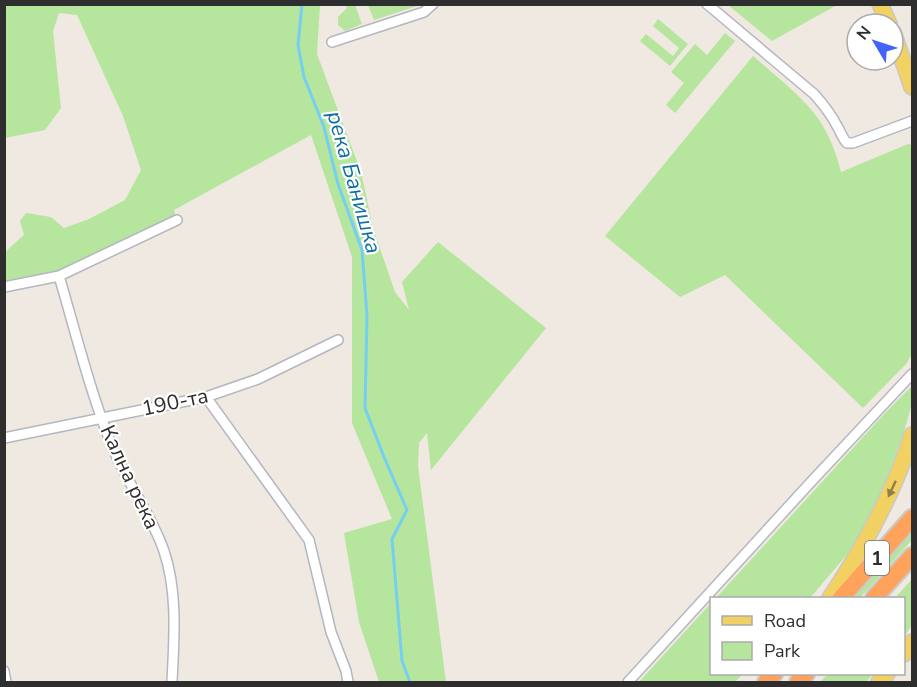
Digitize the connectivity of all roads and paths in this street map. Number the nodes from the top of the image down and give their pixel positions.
1 (433, 4) edge
2 (707, 4) edge
3 (332, 42) dead end
4 (905, 67) edge
5 (912, 87) edge
6 (912, 121) edge
7 (177, 220) dead end
8 (59, 276) junction
9 (4, 287) edge
10 (338, 340) dead end
11 (912, 374) edge
12 (206, 397) junction
13 (101, 418) junction
14 (912, 435) edge
15 (4, 438) edge
16 (912, 518) edge
17 (912, 556) edge
18 (835, 596) edge
19 (875, 597) edge
20 (4, 671) edge
21 (6, 682) edge
22 (172, 682) edge
23 (348, 682) edge
24 (628, 682) edge

1 - 3 street
2 - 6 street
4 - 5 main road
7 - 8 street
8 - 9 street
8 - 13 street, Кална река
10 - 12 street, 190-та
11 - 24 street
12 - 13 street, 190-та
12 - 23 street
13 - 15 street, 190-та
13 - 22 street, Кална река
14 -> 18 main road
16 - 18 highway, 1
17 - 19 highway, 1
20 - 21 street

